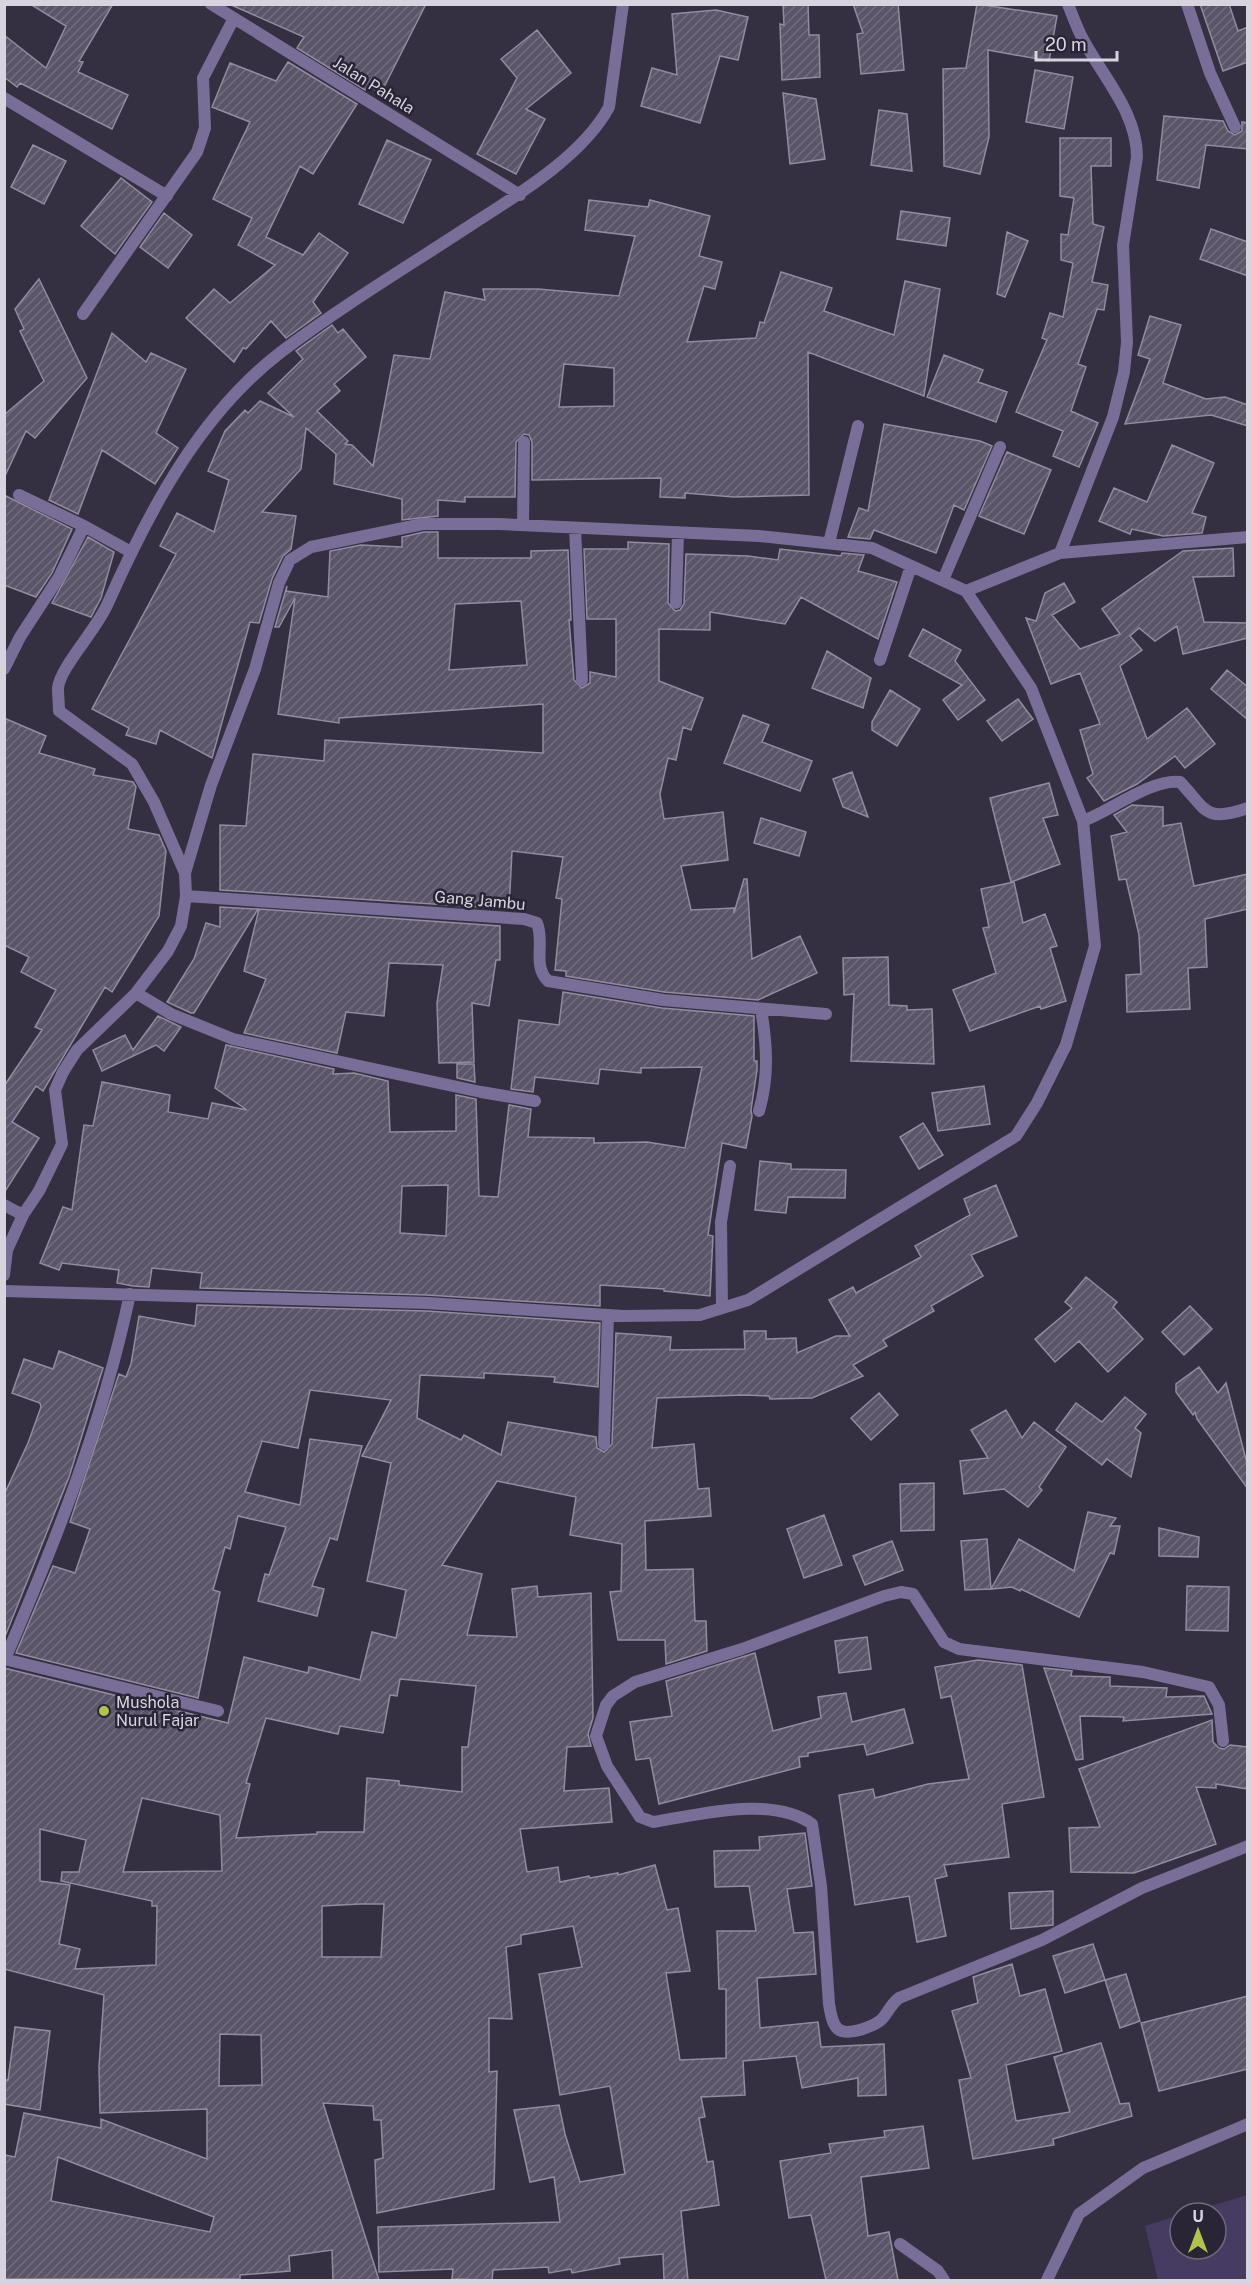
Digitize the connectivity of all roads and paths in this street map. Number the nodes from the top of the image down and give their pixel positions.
1 (211, 4) edge
2 (623, 4) edge
3 (1068, 4) edge
4 (1187, 4) edge
5 (234, 18) junction
6 (4, 98) edge
7 (1235, 127) dead end
8 (520, 195) junction
9 (167, 196) junction
10 (83, 314) dead end
11 (858, 426) dead end
12 (524, 442) dead end
13 (1000, 447) dead end
14 (19, 495) dead end
15 (523, 525) junction
16 (84, 526) junction
17 (575, 528) junction
18 (678, 532) junction
19 (1248, 537) edge
20 (830, 543) junction
21 (131, 552) junction
22 (1060, 553) junction
23 (911, 566) junction
24 (943, 580) junction
25 (966, 591) junction
26 (676, 603) dead end
27 (880, 660) dead end
28 (4, 669) edge
29 (582, 680) dead end
30 (1248, 808) edge
31 (1083, 821) junction
32 (185, 873) junction
33 (186, 896) junction
34 (136, 993) junction
35 (761, 1009) junction
36 (826, 1014) dead end
37 (535, 1101) dead end
38 (759, 1112) dead end
39 (730, 1166) dead end
40 (4, 1205) edge
41 (23, 1215) junction
42 (4, 1275) edge
43 (4, 1291) edge
44 (130, 1294) junction
45 (722, 1308) junction
46 (608, 1315) junction
47 (604, 1444) dead end
48 (5, 1659) edge
49 (218, 1711) dead end
50 (1223, 1741) dead end
51 (1248, 1846) edge
52 (1248, 2124) edge
53 (900, 2244) dead end
54 (944, 2280) edge
55 (1047, 2280) edge

1 - 5 street, Jalan Pahala
2 - 8 street
3 - 22 street
4 - 7 street
5 - 8 street, Jalan Pahala
5 - 9 street
6 - 9 street
8 - 21 street
9 - 10 street
11 - 20 street
12 - 15 street
13 - 24 street
14 - 16 street
15 - 17 street
15 - 32 street
16 - 21 street
16 - 28 street
17 - 18 street
17 - 29 street
18 - 20 street
18 - 26 street
19 - 22 street
20 - 23 street
21 - 32 street
22 - 25 street
23 - 24 street
23 - 27 street
24 - 25 street
25 - 31 street
30 - 31 street
31 - 45 street
32 - 33 street
33 - 34 street
33 - 35 street, Gang Jambu
34 - 37 street
34 - 41 street
35 - 36 street, Gang Jambu
35 - 38 street
39 - 45 street
40 - 41 street
41 - 42 street
43 - 44 street
44 - 46 street
44 - 48 street
45 - 46 street
46 - 47 street
48 - 49 street
50 - 51 street
52 - 55 street
53 - 54 street

